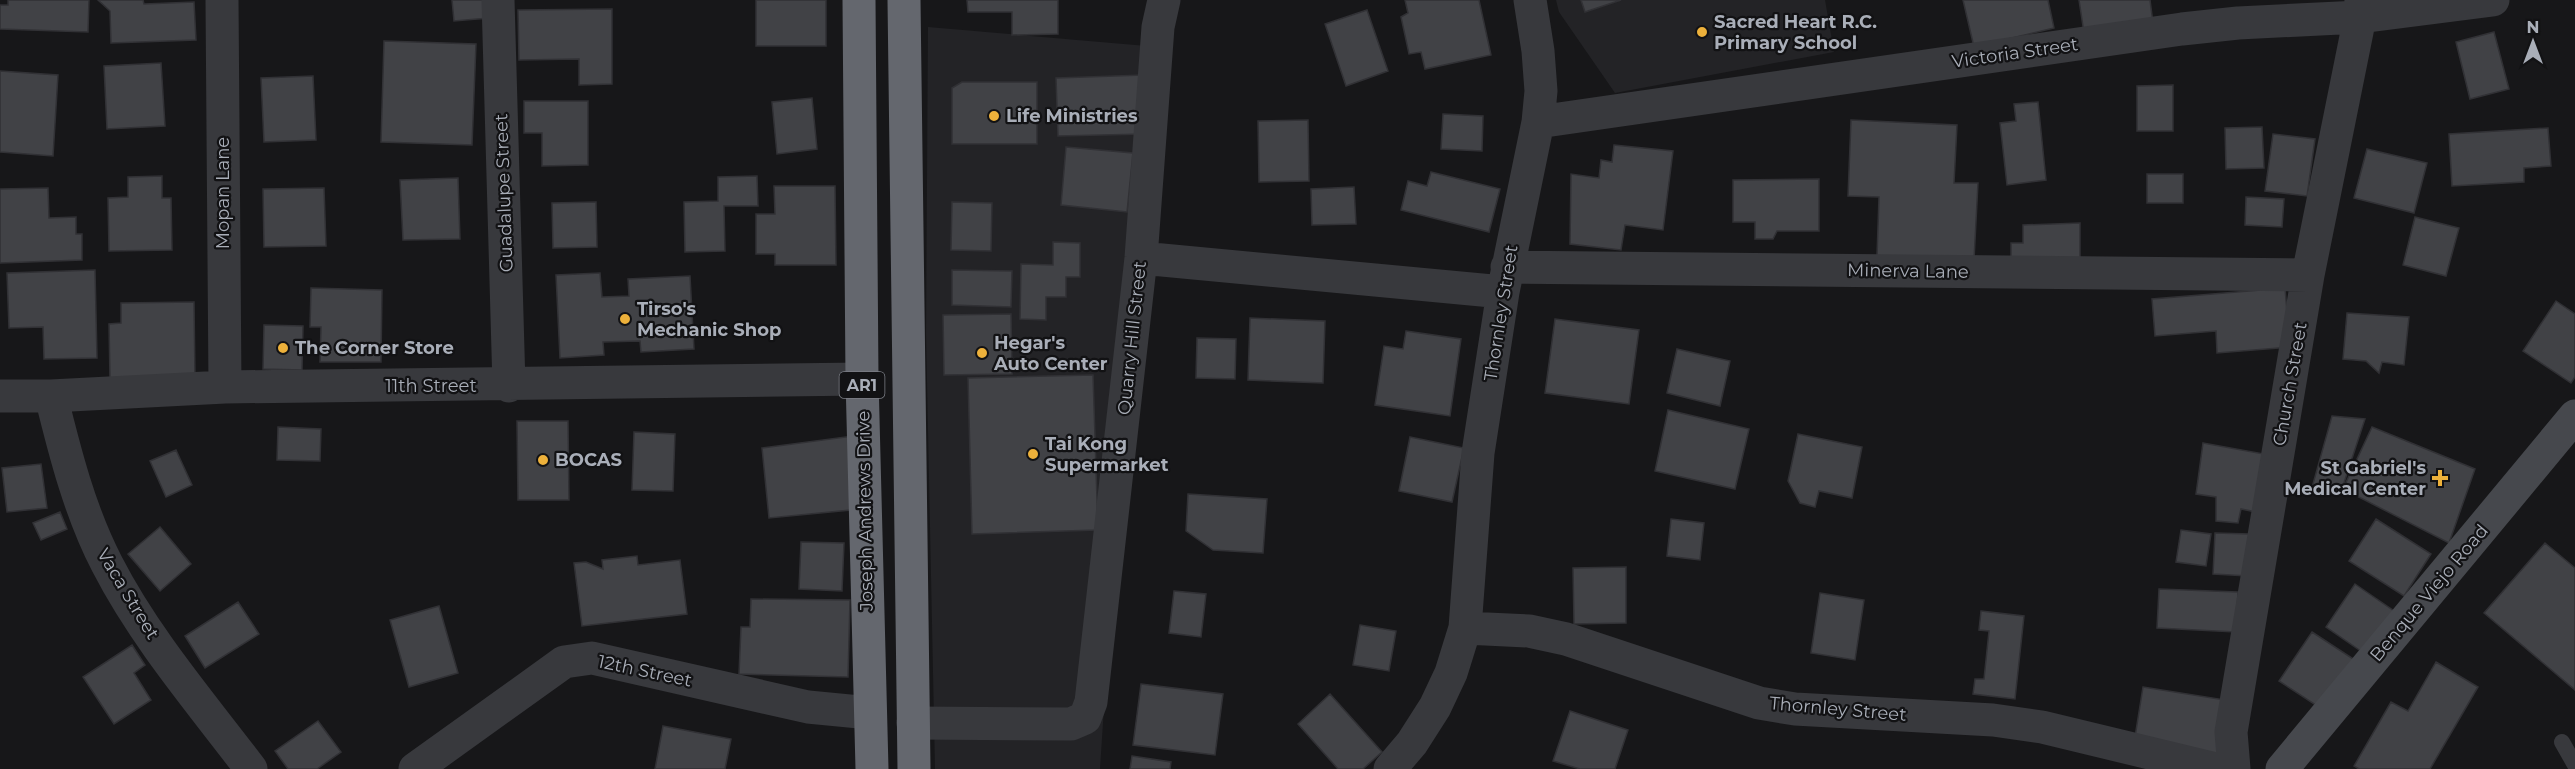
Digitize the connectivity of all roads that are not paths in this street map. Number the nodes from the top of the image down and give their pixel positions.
1 (222, 0) edge
2 (498, 0) edge
3 (859, 0) edge
4 (904, 0) edge
5 (1164, 0) edge
6 (1530, 0) edge
7 (2493, 0) edge
8 (2360, 9) edge
9 (1538, 122) junction
10 (1141, 258) junction
11 (2308, 275) junction
12 (1505, 280) junction
13 (862, 380) junction
14 (509, 386) junction
15 (225, 387) junction
16 (0, 396) edge
17 (51, 396) junction
18 (2575, 416) edge
19 (1465, 628) junction
20 (870, 713) junction
21 (913, 723) junction
22 (2562, 742) dead end
23 (2575, 765) edge
24 (251, 769) edge
25 (415, 769) edge
26 (872, 769) edge
27 (914, 769) edge
28 (1390, 769) edge
29 (2216, 769) edge
30 (2234, 769) edge
31 (2282, 769) edge

1 - 15 street, Mopan Lane
2 - 14 street, Guadalupe Street
3 - 13 highway, Joseph Andrews Drive / AR1
4 - 21 highway, AR1
5 - 10 street, Quarry Hill Street
6 - 9 street, Thornley Street
7 - 8 street, Victoria Street
8 - 9 street, Victoria Street
8 - 11 street, Church Street
9 - 12 street, Thornley Street
10 - 12 street, Minerva Lane
10 - 21 street, Quarry Hill Street
11 - 12 street, Minerva Lane
11 - 30 street, Church Street
12 - 19 street, Thornley Street
13 - 14 street, 11th Street
13 - 20 highway, Joseph Andrews Drive / AR1
14 - 15 street, 11th Street
15 - 17 street, 11th Street
16 - 17 street, 11th Street
17 - 24 street, Vaca Street
18 - 31 main road, Benque Viejo Road
19 - 28 street, Thornley Street
19 - 29 street, Thornley Street
20 - 25 street, 12th Street
20 - 26 highway, Joseph Andrews Drive / AR1
21 - 27 highway, AR1
22 - 23 lane

